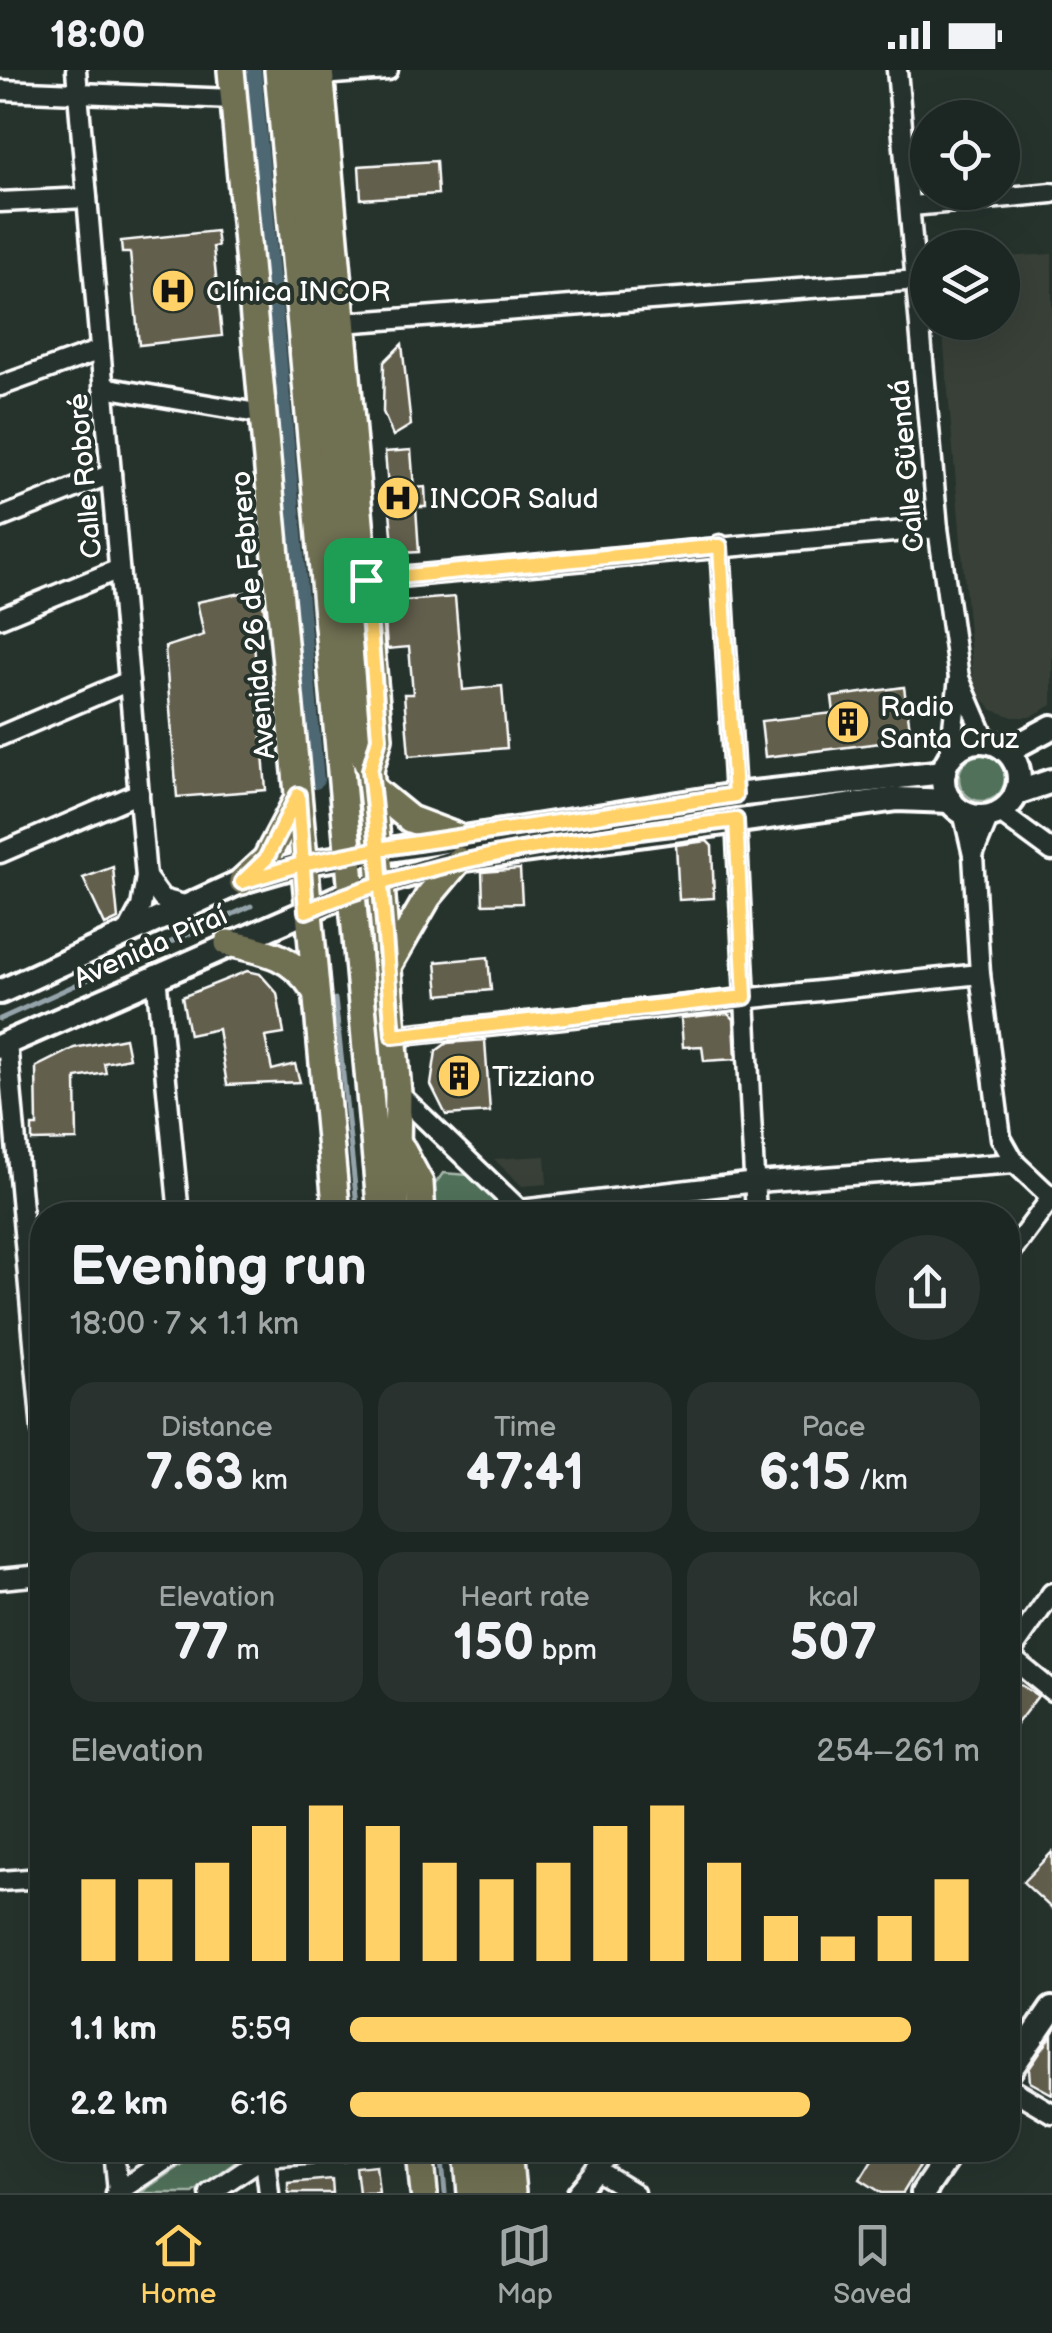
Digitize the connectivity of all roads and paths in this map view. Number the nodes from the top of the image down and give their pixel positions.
1 (76, 70) edge
2 (231, 70) edge
3 (278, 70) edge
4 (388, 70) edge
5 (897, 70) edge
6 (313, 72) edge
7 (0, 90) edge
8 (78, 94) junction
9 (234, 98) junction
10 (910, 188) edge
11 (1052, 192) edge
12 (1020, 195) edge
13 (87, 198) junction
14 (0, 202) edge
15 (910, 281) edge
16 (342, 323) junction
17 (923, 340) edge
18 (100, 350) junction
19 (0, 386) edge
20 (104, 387) junction
21 (263, 414) junction
22 (111, 474) junction
23 (0, 518) edge
24 (938, 528) junction
25 (720, 546) junction
26 (120, 569) junction
27 (366, 580) junction
28 (0, 618) edge
29 (959, 678) junction
30 (129, 681) junction
31 (1052, 727) edge
32 (0, 736) edge
33 (997, 746) junction
34 (947, 766) junction
35 (371, 779) junction
36 (1052, 780) edge
37 (139, 792) junction
38 (298, 795) junction
39 (735, 795) junction
40 (957, 806) junction
41 (1004, 806) junction
42 (736, 820) junction
43 (457, 848) junction
44 (378, 849) junction
45 (1052, 851) edge
46 (0, 853) edge
47 (347, 855) junction
48 (973, 856) junction
49 (301, 864) junction
50 (146, 877) junction
51 (242, 882) junction
52 (381, 882) junction
53 (351, 892) junction
54 (188, 906) junction
55 (306, 911) junction
56 (126, 934) junction
57 (228, 944) junction
58 (388, 966) junction
59 (980, 974) junction
60 (156, 975) junction
61 (314, 989) junction
62 (0, 992) edge
63 (745, 997) junction
64 (393, 1036) junction
65 (4, 1045) edge
66 (398, 1093) junction
67 (400, 1146) junction
68 (1015, 1164) junction
69 (756, 1182) junction
70 (1052, 1197) edge
71 (178, 1202) edge
72 (336, 1202) edge
73 (380, 1202) edge
74 (395, 1202) edge
75 (421, 1202) edge
76 (512, 1202) edge
77 (606, 1202) edge
78 (756, 1202) edge
79 (1020, 1240) edge
80 (30, 1309) edge
81 (30, 1576) edge
82 (0, 1579) edge
83 (1052, 1593) edge
84 (1020, 1638) edge
85 (1020, 1665) edge
86 (1052, 1691) edge
87 (30, 1879) edge
88 (0, 1881) edge
89 (1052, 2009) edge
90 (1020, 2056) edge
91 (1020, 2094) edge
92 (1052, 2113) edge
93 (115, 2162) edge
94 (163, 2162) edge
95 (252, 2162) edge
96 (265, 2162) edge
97 (421, 2162) edge
98 (468, 2162) edge
99 (487, 2162) edge
100 (509, 2162) edge
101 (603, 2162) edge
102 (944, 2162) edge
103 (596, 2170) junction
104 (117, 2192) edge
105 (210, 2193) edge
106 (269, 2193) edge
107 (424, 2193) edge
108 (470, 2193) edge
109 (490, 2193) edge
110 (512, 2193) edge
111 (577, 2193) edge
112 (634, 2193) edge
113 (923, 2193) edge

1 - 8 street, Calle Roboré
2 - 9 main road, Avenida 26 de Febrero
3 - 47 main road
4 - 6 street
5 - 10 street, Calle Güendá
6 - 16 main road
6 - 35 main road
7 - 8 street
8 - 9 street
8 - 13 street, Calle Roboré
9 - 21 main road, Avenida 26 de Febrero
11 - 12 street
13 - 14 street
13 - 18 street, Calle Roboré
15 - 16 street
16 - 27 main road
17 - 24 street, Calle Güendá
18 - 19 street
18 - 20 street, Calle Roboré
20 - 21 street
20 - 22 street, Calle Roboré
21 - 38 main road, Avenida 26 de Febrero
22 - 23 street
22 - 26 street, Calle Roboré
24 - 25 street
24 - 29 street, Calle Güendá
25 - 27 street
25 - 39 street
26 - 28 street
26 - 30 street, Calle Roboré
27 - 35 main road
29 - 33 street, Calle Güendá
29 - 34 street, Calle Güendá
30 - 32 street
30 - 37 street, Calle Roboré
31 - 33 street
33 - 34 street
33 - 41 street
34 - 39 street
34 - 40 street
35 - 43 main road
35 - 44 main road
36 - 41 street
37 - 46 street
37 - 50 street, Calle Roboré
38 - 49 main road, Avenida 26 de Febrero
38 - 51 main road
39 - 43 street
40 - 41 street
40 - 42 street
40 - 48 street
41 - 45 street
41 - 48 street
42 - 43 street
42 - 63 street
43 - 44 street, Avenida Piraí
43 - 52 street, Avenida Piraí
43 - 58 main road
44 - 47 street, Avenida Piraí
44 - 52 main road
47 - 49 street, Avenida Piraí
47 - 53 main road
48 - 59 street
49 - 51 street, Avenida Piraí
49 - 55 main road, Avenida 26 de Febrero
50 - 54 street
50 - 56 street, Calle Roboré
51 - 54 street, Avenida Piraí
52 - 53 street, Avenida Piraí
52 - 58 main road
53 - 55 street, Avenida Piraí
53 - 73 main road
54 - 56 street, Avenida Piraí
55 - 57 street, Avenida Piraí
55 - 61 main road, Avenida 26 de Febrero
56 - 62 street, Avenida Piraí
57 - 60 street, Avenida Piraí
57 - 61 main road
58 - 64 main road
59 - 63 street
59 - 68 street
60 - 65 street, Avenida Piraí
60 - 71 street
61 - 72 main road, Avenida 26 de Febrero
63 - 64 street
63 - 69 street
64 - 66 main road
65 - 80 street
66 - 67 main road
66 - 76 street
67 - 74 main road
67 - 75 main road
68 - 69 street
68 - 70 street
69 - 77 street
69 - 78 street
70 - 79 street
81 - 82 street
83 - 84 street
85 - 86 street
87 - 88 street
89 - 90 street
91 - 92 street
93 - 104 street
94 - 104 street
95 - 105 street
96 - 106 street
97 - 107 main road
98 - 108 main road
99 - 109 main road
100 - 110 main road
101 - 103 street
102 - 113 street
103 - 111 street
103 - 112 street

